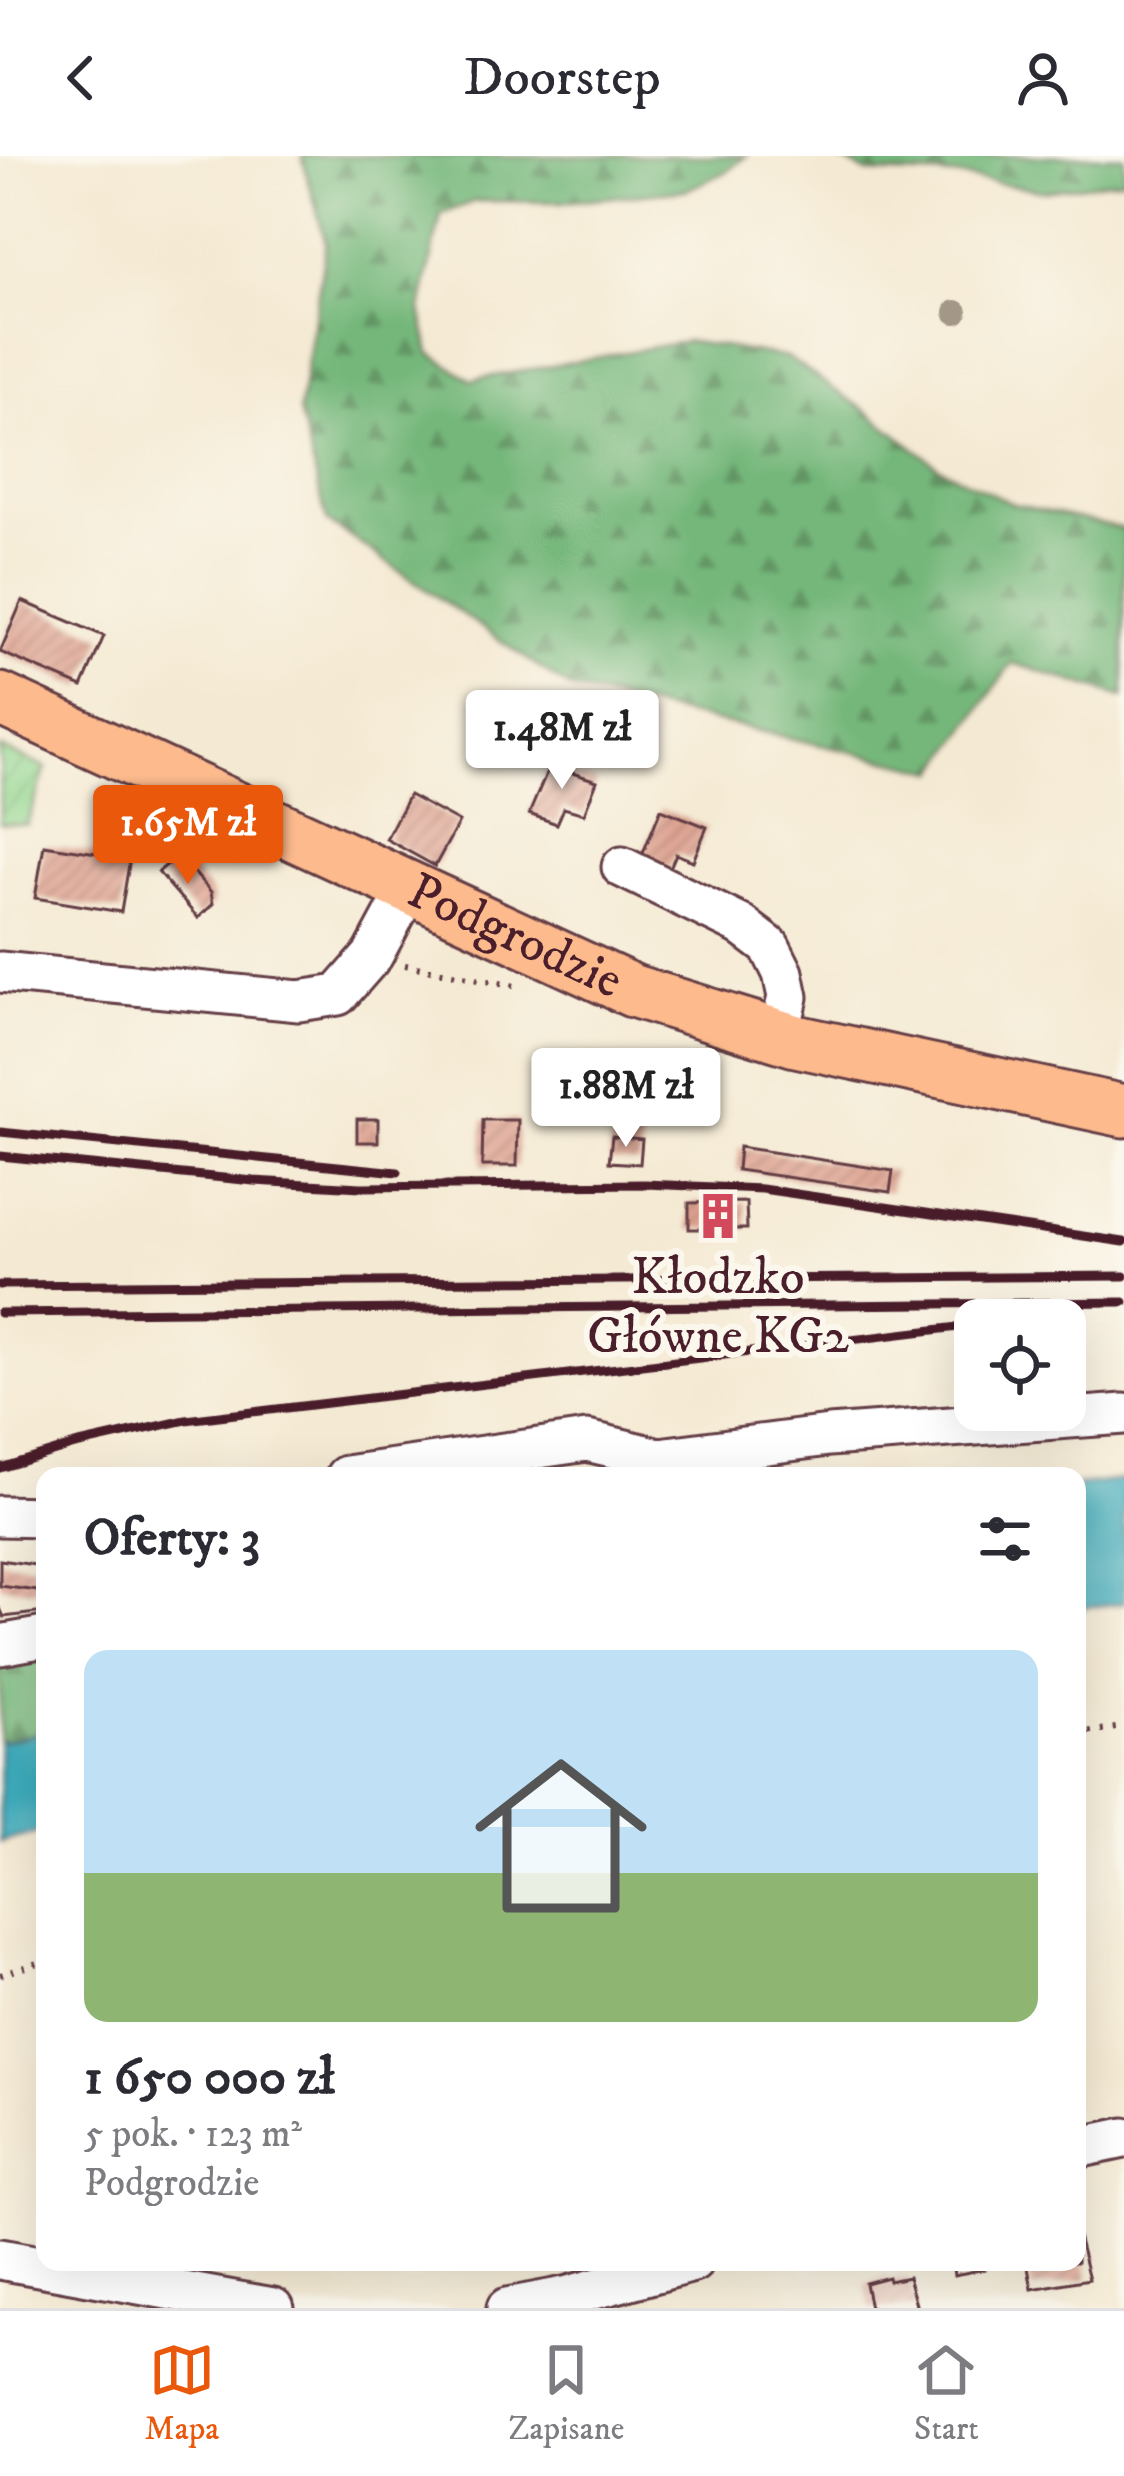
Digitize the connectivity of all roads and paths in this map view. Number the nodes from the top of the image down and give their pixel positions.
1 (0, 699) edge
2 (622, 866) dead end
3 (408, 890) junction
4 (0, 972) edge
5 (779, 1036) junction
6 (1124, 1111) edge
7 (1124, 1414) edge
8 (408, 1467) edge
9 (647, 1467) edge
10 (0, 1516) edge
11 (36, 1517) edge
12 (36, 1639) edge
13 (0, 1645) edge
14 (1124, 1727) edge
15 (1086, 1732) edge
16 (36, 1964) edge
17 (0, 1975) edge
18 (1124, 2138) edge
19 (1086, 2146) edge
20 (0, 2259) edge
21 (36, 2265) edge
22 (67, 2271) edge
23 (660, 2271) edge
24 (273, 2308) edge
25 (507, 2308) edge

1 - 3 main road, Podgrodzie
2 - 5 street
3 - 4 street
3 - 5 main road, Podgrodzie
5 - 6 main road, Podgrodzie
7 - 9 street
8 - 9 street
10 - 11 street
12 - 13 street
14 - 15 path
16 - 17 path
18 - 19 street
20 - 21 street
22 - 24 street
23 - 25 street

